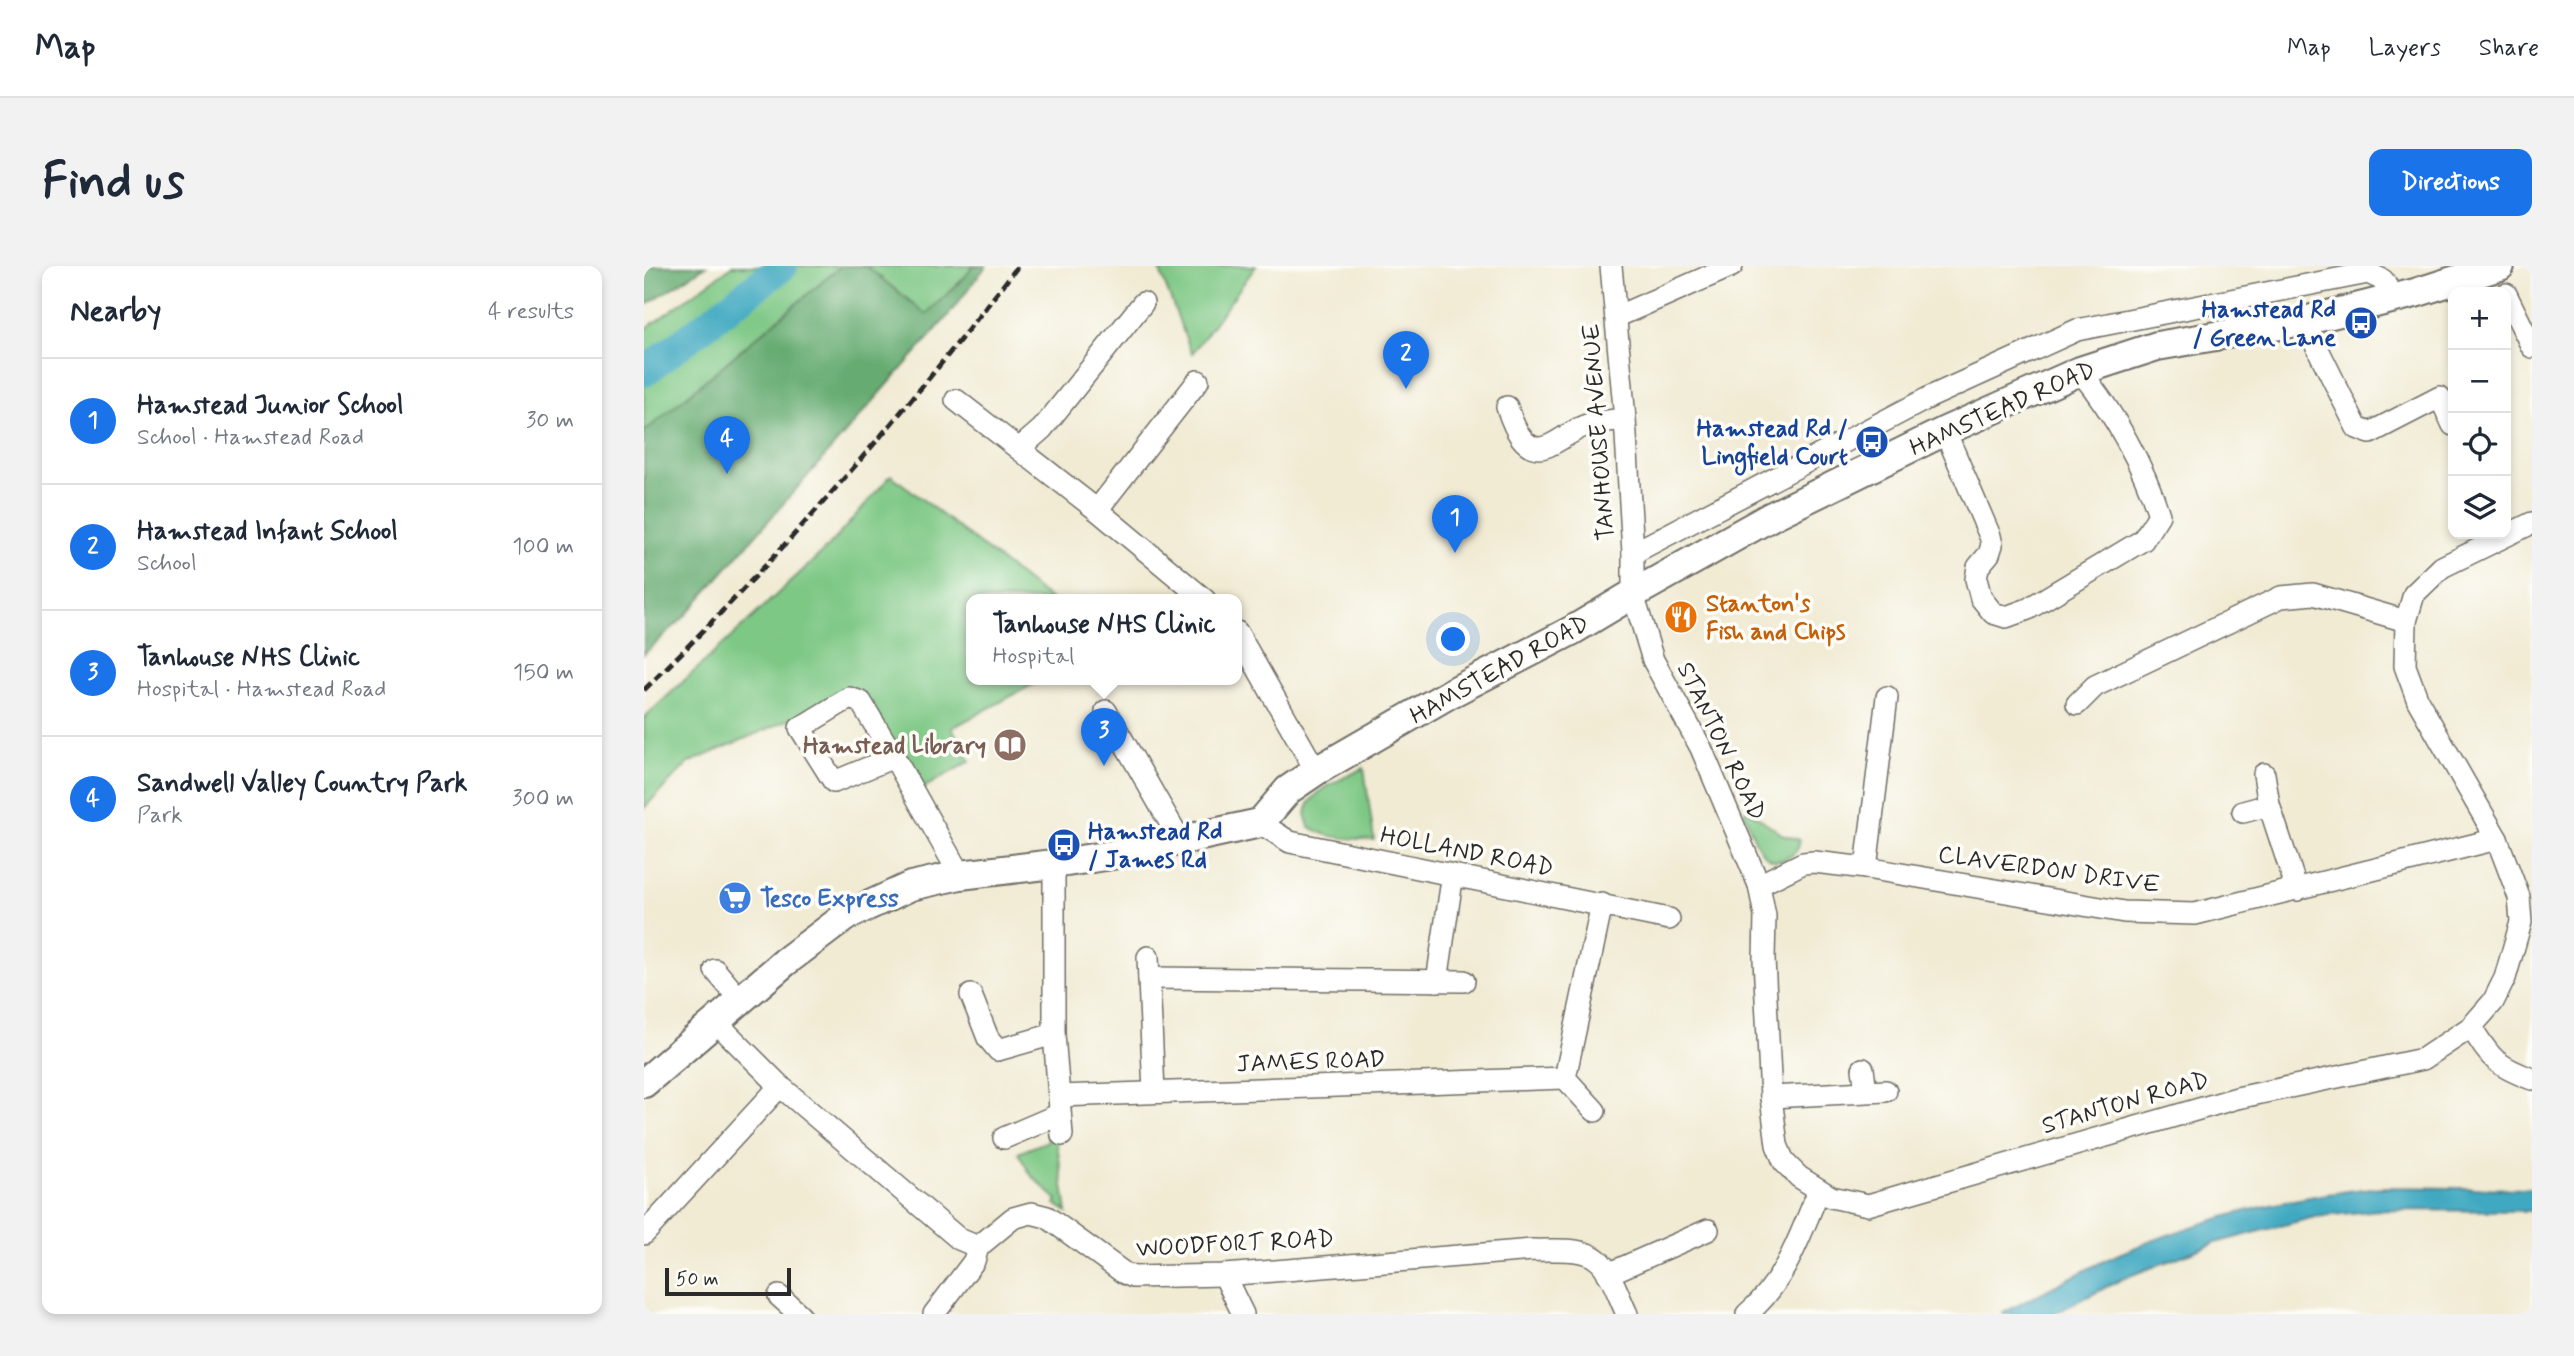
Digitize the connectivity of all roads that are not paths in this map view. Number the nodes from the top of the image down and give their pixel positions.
1 (1611, 266) edge
2 (1732, 266) edge
3 (2501, 280) edge
4 (2394, 298) junction
5 (1143, 303) dead end
6 (1616, 317) junction
7 (2304, 321) junction
8 (2532, 347) edge
9 (2080, 372) junction
10 (1195, 396) dead end
11 (956, 400) dead end
12 (1507, 407) dead end
13 (2448, 414) edge
14 (1625, 419) junction
15 (1945, 431) junction
16 (1019, 449) junction
17 (1097, 510) junction
18 (2532, 523) edge
19 (1633, 553) junction
20 (1198, 594) edge
21 (1633, 594) junction
22 (2406, 621) junction
23 (1242, 641) edge
24 (2077, 704) dead end
25 (1107, 711) dead end
26 (1891, 712) dead end
27 (894, 757) junction
28 (1316, 771) junction
29 (2264, 774) dead end
30 (2269, 806) junction
31 (2242, 812) dead end
32 (1260, 823) junction
33 (2497, 839) junction
34 (1180, 840) junction
35 (1054, 864) junction
36 (1866, 868) junction
37 (960, 875) junction
38 (1452, 880) dead end
39 (1759, 885) junction
40 (2297, 890) junction
41 (1602, 905) junction
42 (1669, 919) dead end
43 (2525, 933) edge
44 (715, 970) dead end
45 (1437, 981) junction
46 (1464, 981) dead end
47 (971, 995) dead end
48 (741, 1001) junction
49 (717, 1023) junction
50 (2471, 1027) junction
51 (1054, 1034) junction
52 (1863, 1069) dead end
53 (1565, 1078) junction
54 (2532, 1079) edge
55 (644, 1083) edge
56 (780, 1086) junction
57 (1154, 1093) junction
58 (1770, 1097) junction
59 (1595, 1111) dead end
60 (1060, 1115) junction
61 (1004, 1138) dead end
62 (1819, 1190) junction
63 (1708, 1230) dead end
64 (644, 1234) edge
65 (978, 1247) junction
66 (1608, 1273) junction
67 (1224, 1275) junction
68 (1753, 1312) edge
69 (934, 1314) edge
70 (1243, 1314) edge
71 (1627, 1314) edge

1 - 6 street, TANHOUSE AVENUE
2 - 6 street
3 - 4 main road, HAMSTEAD ROAD
3 - 8 street
4 - 7 main road, HAMSTEAD ROAD
4 - 19 street, HAMSTEAD ROAD
5 - 16 street
6 - 14 street, TANHOUSE AVENUE
7 - 9 main road, HAMSTEAD ROAD
7 - 13 street
9 - 15 main road, HAMSTEAD ROAD
9 - 15 street
10 - 17 street
11 - 16 street
12 - 14 street
14 - 19 street, TANHOUSE AVENUE
15 - 21 main road, HAMSTEAD ROAD
16 - 17 street
17 - 20 street
18 - 22 street, STANTON ROAD
19 - 21 street, TANHOUSE AVENUE
21 - 28 main road, HAMSTEAD ROAD
21 - 39 street, STANTON ROAD
22 - 24 street
22 - 33 street, STANTON ROAD
23 - 28 street
25 - 34 street
26 - 36 street
27 - 27 street
27 - 37 street
28 - 32 main road, HAMSTEAD ROAD
29 - 30 street
30 - 31 street
30 - 40 street
32 - 34 main road
32 - 41 street, HOLLAND ROAD
33 - 40 street, CLAVERDON DRIVE
33 - 43 street, STANTON ROAD
34 - 35 main road
35 - 37 main road
35 - 51 street
36 - 39 street, CLAVERDON DRIVE
36 - 40 street, CLAVERDON DRIVE
37 - 48 main road
38 - 45 street
39 - 58 street, STANTON ROAD
41 - 42 street, HOLLAND ROAD
41 - 53 street
43 - 50 street, STANTON ROAD
44 - 48 street
45 - 46 street
45 - 57 street
47 - 51 street
48 - 49 main road
49 - 55 main road
49 - 56 street
50 - 54 street
50 - 62 street, STANTON ROAD
51 - 60 street
52 - 58 street
53 - 57 street, JAMES ROAD
53 - 59 street
56 - 64 street
56 - 65 street
57 - 60 street, JAMES ROAD
58 - 62 street, STANTON ROAD
60 - 61 street
62 - 68 street
63 - 66 street
65 - 67 street, WOODFORT ROAD
65 - 69 street
66 - 67 street, WOODFORT ROAD
66 - 71 street, WOODFORT ROAD
67 - 70 street

